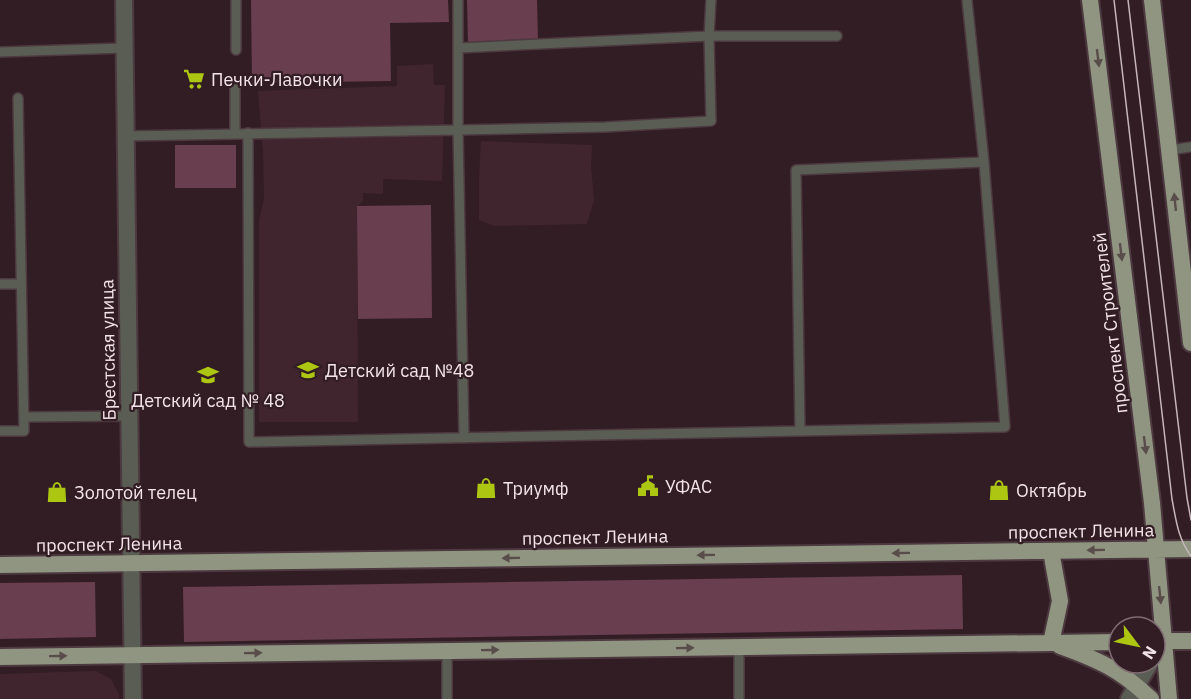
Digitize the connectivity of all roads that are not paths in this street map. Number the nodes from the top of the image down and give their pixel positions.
1 (124, 0) edge
2 (236, 0) edge
3 (458, 0) edge
4 (711, 0) edge
5 (967, 0) edge
6 (1090, 0) edge
7 (1152, 0) edge
8 (710, 36) junction
9 (837, 36) dead end
10 (124, 48) junction
11 (458, 48) junction
12 (236, 50) dead end
13 (0, 52) edge
14 (235, 88) dead end
15 (18, 98) dead end
16 (458, 130) junction
17 (235, 133) junction
18 (248, 133) junction
19 (125, 136) junction
20 (1191, 147) edge
21 (1169, 150) junction
22 (984, 162) junction
23 (0, 284) edge
24 (21, 284) junction
25 (1191, 343) edge
26 (128, 416) junction
27 (24, 417) junction
28 (0, 431) edge
29 (800, 431) junction
30 (464, 438) junction
31 (1155, 549) junction
32 (1191, 549) edge
33 (1051, 550) junction
34 (130, 563) junction
35 (0, 565) edge
36 (1159, 615) edge
37 (1167, 641) edge
38 (1191, 641) edge
39 (1107, 642) edge
40 (1051, 643) junction
41 (739, 647) junction
42 (447, 651) junction
43 (132, 655) junction
44 (0, 657) edge
45 (1143, 675) edge
46 (1165, 675) edge
47 (1132, 692) edge
48 (133, 699) edge
49 (447, 699) edge
50 (739, 699) edge
51 (1151, 699) edge
52 (1169, 699) edge

1 - 10 street, Брестская улица
2 - 12 lane
3 - 11 lane
4 - 8 lane
5 - 22 lane
6 -> 31 main road, проспект Строителей
7 - 21 main road
8 - 9 lane
8 - 11 lane
8 - 16 lane
10 - 13 lane
10 - 19 street, Брестская улица
11 - 16 lane
14 - 17 lane
15 - 24 lane
16 - 18 lane
16 - 30 lane
17 - 18 lane
17 - 19 lane
18 - 30 lane
19 - 26 street, Брестская улица
20 - 21 lane
25 -> 21 main road
22 - 29 lane
22 - 29 lane
23 - 24 lane
24 - 27 lane
26 - 27 lane
26 - 34 street, Брестская улица
27 - 28 lane
29 - 30 lane
31 - 32 main road, проспект Ленина
31 -> 33 main road, проспект Ленина
31 -> 36 main road, проспект Строителей
33 -> 34 main road, проспект Ленина
33 - 40 main road
34 - 35 main road, проспект Ленина
34 - 43 street, Брестская улица
37 - 38 main road
39 - 40 main road
40 - 41 main road
40 - 47 main road
42 -> 41 main road
41 - 50 lane
43 -> 42 main road
42 - 49 lane
44 -> 43 main road
43 - 48 street, Брестская улица
45 - 47 street
46 - 52 main road, проспект Строителей
47 - 51 main road

